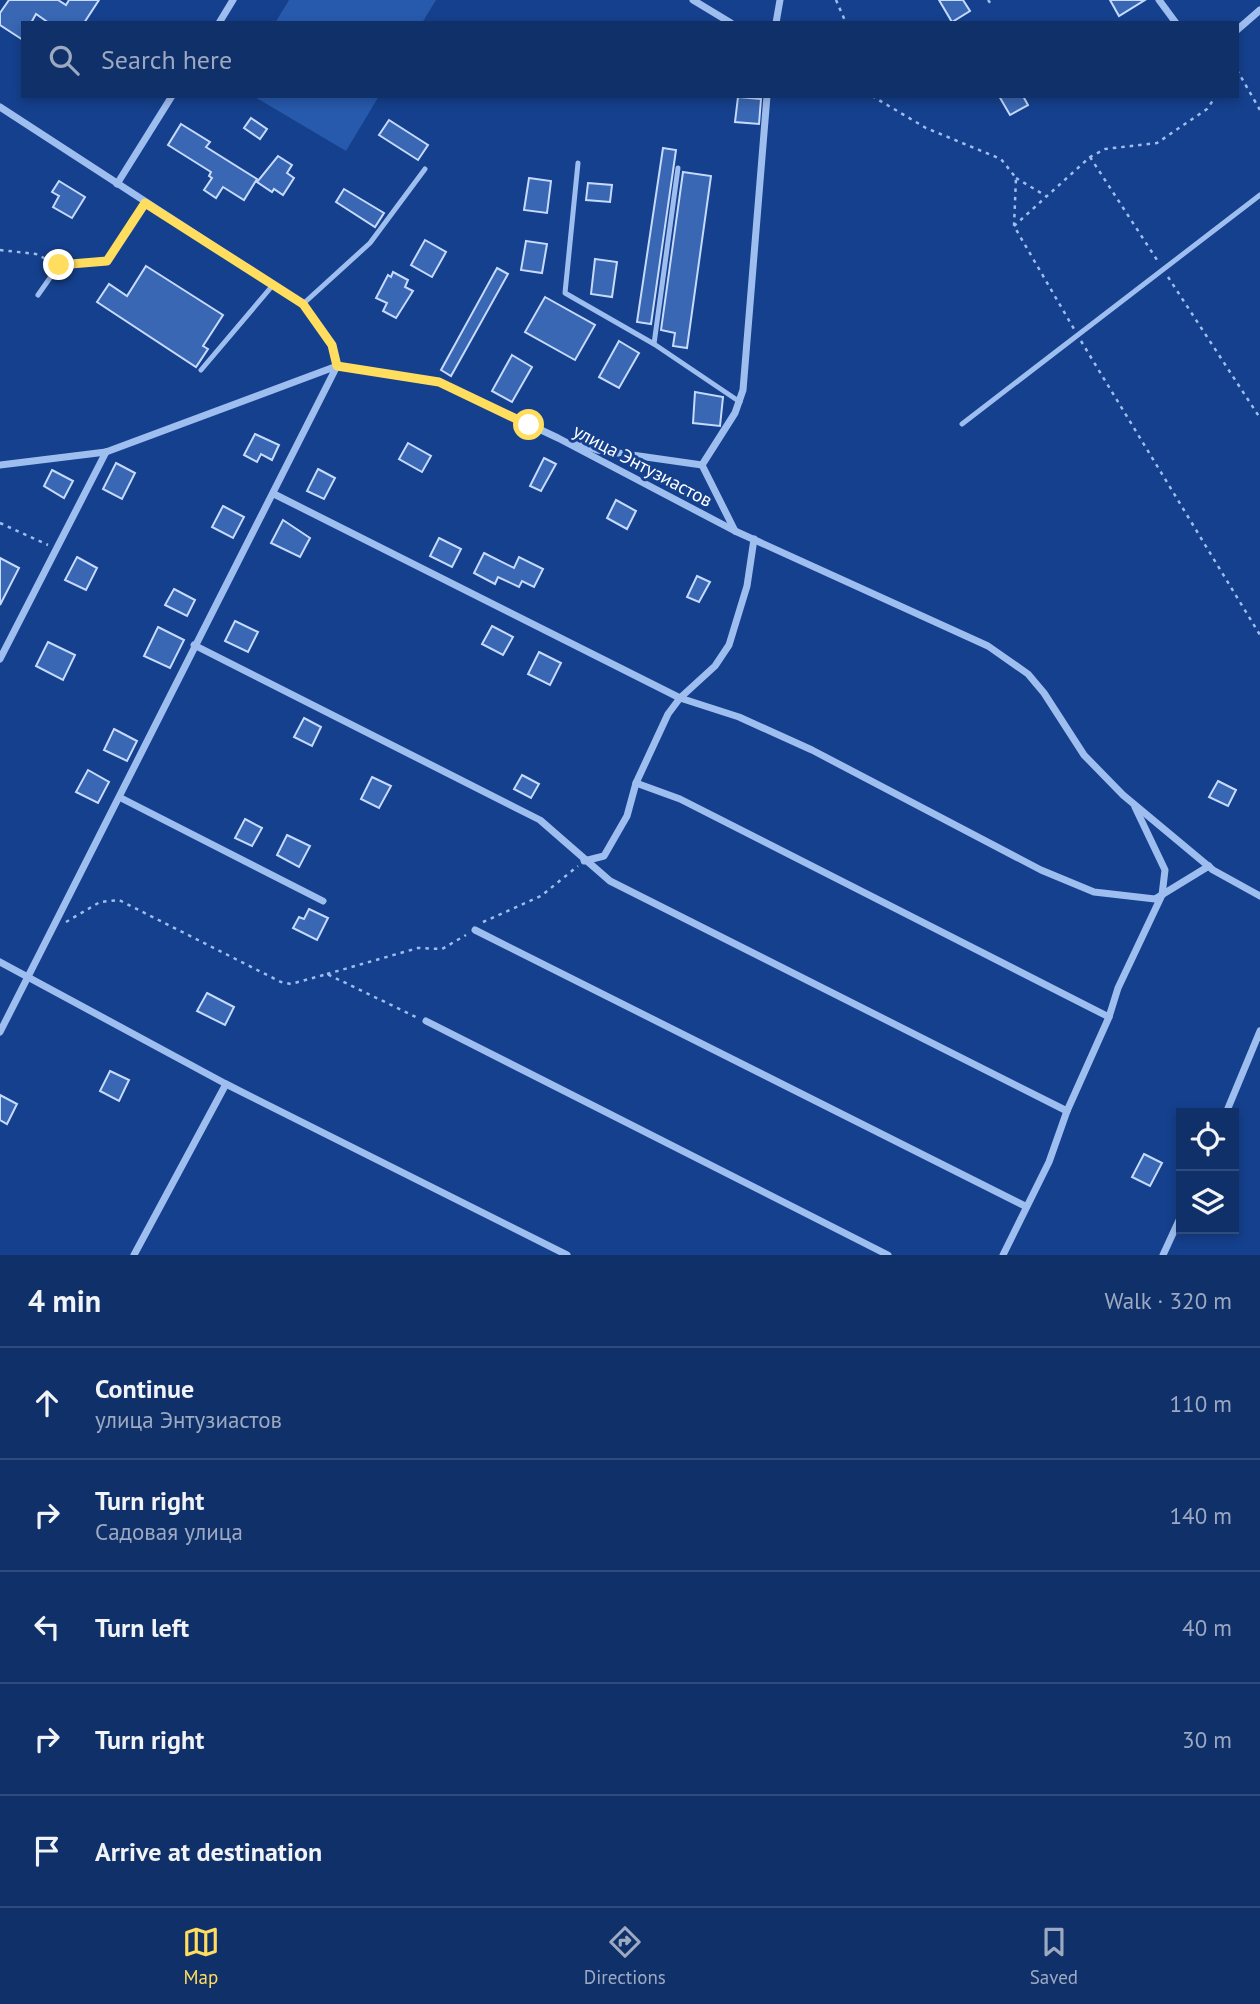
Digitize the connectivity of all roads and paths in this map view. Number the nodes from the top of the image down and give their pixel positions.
1 (693, 0) edge
2 (780, 0) edge
3 (836, 0) edge
4 (988, 0) edge
5 (1159, 0) edge
6 (230, 1) edge
7 (991, 4) dead end
8 (1260, 10) edge
9 (220, 21) edge
10 (728, 21) edge
11 (776, 21) edge
12 (845, 21) edge
13 (1175, 21) edge
14 (1239, 28) edge
15 (1239, 73) edge
16 (171, 98) edge
17 (767, 98) edge
18 (1215, 98) edge
19 (0, 107) edge
20 (1260, 110) edge
21 (1090, 157) junction
22 (578, 163) dead end
23 (678, 168) dead end
24 (425, 169) dead end
25 (1016, 178) dead end
26 (117, 184) junction
27 (1260, 195) edge
28 (1046, 196) junction
29 (145, 203) junction
30 (1014, 226) dead end
31 (0, 250) edge
32 (59, 265) junction
33 (1163, 269) junction
34 (273, 285) junction
35 (38, 295) dead end
36 (303, 304) junction
37 (654, 344) junction
38 (337, 366) junction
39 (201, 370) dead end
40 (740, 402) junction
41 (1260, 418) edge
42 (962, 424) dead end
43 (558, 438) junction
44 (106, 452) junction
45 (0, 465) edge
46 (702, 465) junction
47 (274, 494) junction
48 (0, 523) edge
49 (735, 531) junction
50 (754, 539) junction
51 (56, 549) junction
52 (194, 645) junction
53 (0, 659) edge
54 (680, 698) junction
55 (636, 783) junction
56 (121, 798) junction
57 (1132, 802) junction
58 (584, 861) junction
59 (1209, 866) junction
60 (1162, 895) junction
61 (1260, 896) edge
62 (323, 901) dead end
63 (54, 929) junction
64 (475, 930) junction
65 (0, 962) edge
66 (327, 974) junction
67 (28, 978) junction
68 (1109, 1017) junction
69 (426, 1021) joint
70 (1260, 1031) edge
71 (0, 1032) edge
72 (226, 1084) junction
73 (1228, 1108) edge
74 (1068, 1111) junction
75 (1026, 1206) junction
76 (1176, 1227) edge
77 (134, 1255) edge
78 (567, 1255) edge
79 (888, 1255) edge
80 (1003, 1255) edge
81 (1163, 1255) edge

1 - 10 street
2 - 11 street
3 - 12 path
4 - 7 path
5 - 13 street
6 - 9 street
8 - 14 street
15 - 20 path
16 - 26 street
17 - 40 street
18 - 21 path
19 - 26 street
21 - 28 path
21 - 33 path
22 - 37 lane
23 - 37 lane
24 - 36 lane
25 - 28 path
26 - 29 street
27 - 33 lane
28 - 30 path
29 - 32 lane
29 - 34 street
31 - 32 path
32 - 35 lane
33 - 41 path
33 - 42 lane
34 - 36 street
34 - 39 lane
36 - 38 street
37 - 40 lane
38 - 43 street, улица Энтузиастов
38 - 44 street
38 - 47 street
40 - 46 street
43 - 46 street
43 - 49 street, улица Энтузиастов
44 - 45 street
44 - 51 street
46 - 49 street
47 - 52 street
47 - 54 street
48 - 51 path
49 - 50 street, улица Энтузиастов
50 - 54 street
50 - 57 street, улица Энтузиастов
51 - 53 street
52 - 56 street
52 - 58 street
54 - 55 street
54 - 60 street
55 - 58 street
55 - 68 street
56 - 62 street
56 - 63 street
57 - 59 street, улица Энтузиастов
57 - 60 street
58 - 64 path
58 - 74 street
59 - 60 street
59 - 61 street, улица Энтузиастов
60 - 68 street
63 - 66 path
63 - 67 street
64 - 66 path
64 - 75 street
65 - 67 street
66 - 69 path
67 - 71 street
67 - 72 street
68 - 74 street
69 - 79 street
70 - 73 street
72 - 77 street
72 - 78 street
74 - 75 street
75 - 80 street
76 - 81 street

